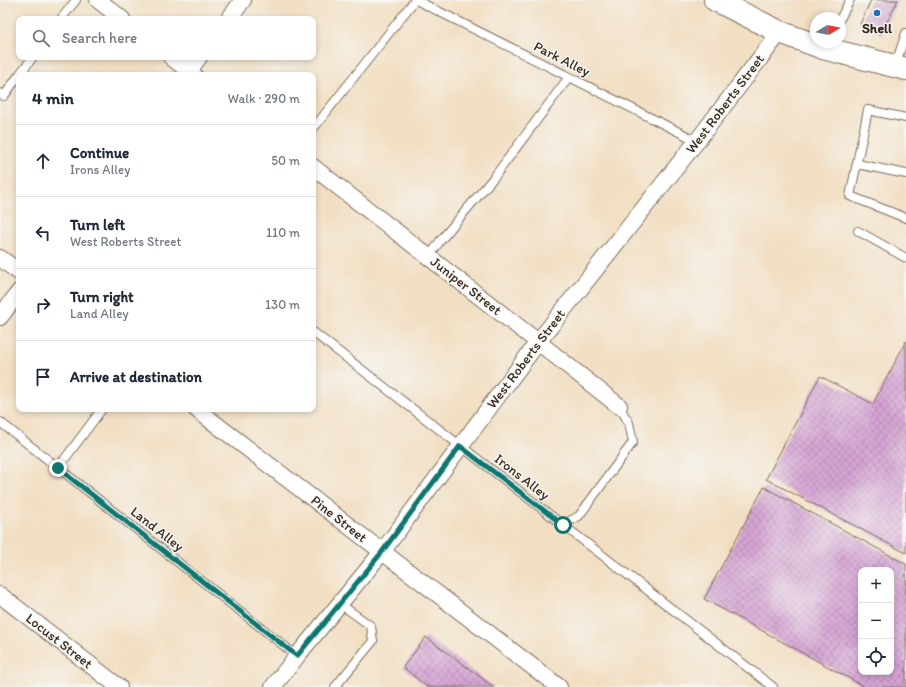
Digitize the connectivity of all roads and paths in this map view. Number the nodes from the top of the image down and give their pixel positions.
1 (76, 0) edge
2 (98, 0) edge
3 (243, 0) edge
4 (416, 0) edge
5 (715, 0) edge
6 (850, 0) edge
7 (844, 12) edge
8 (63, 16) edge
9 (118, 16) edge
10 (231, 16) edge
11 (780, 32) junction
12 (906, 33) edge
13 (810, 41) edge
14 (835, 48) edge
15 (31, 60) edge
16 (174, 60) edge
17 (197, 60) edge
18 (900, 67) edge
19 (21, 72) edge
20 (188, 72) edge
21 (191, 72) edge
22 (569, 77) junction
23 (16, 78) edge
24 (2, 94) edge
25 (906, 118) edge
26 (316, 125) edge
27 (697, 141) junction
28 (856, 164) junction
29 (316, 169) edge
30 (906, 174) edge
31 (906, 218) edge
32 (858, 231) dead end
33 (429, 257) junction
34 (0, 258) edge
35 (906, 258) edge
36 (16, 270) edge
37 (16, 296) edge
38 (0, 317) edge
39 (316, 334) edge
40 (538, 342) junction
41 (619, 406) joint
42 (100, 412) edge
43 (200, 412) edge
44 (0, 422) edge
45 (460, 446) junction
46 (58, 468) junction
47 (563, 525) junction
48 (382, 552) junction
49 (0, 595) edge
50 (340, 604) junction
51 (297, 656) junction
52 (119, 687) edge
53 (273, 687) edge
54 (336, 687) edge
55 (559, 687) edge
56 (773, 687) edge

1 - 8 lane
2 - 9 street
3 - 10 street
4 - 22 lane, Park Alley
4 - 26 lane
5 - 11 highway
6 - 7 lane
11 - 13 highway
11 - 27 street, West Roberts Street
12 - 18 lane
14 - 18 highway
15 - 19 lane
16 - 20 street
17 - 21 street
22 - 27 lane, Park Alley
22 - 33 lane
23 - 24 lane
25 - 28 lane
27 - 40 street, West Roberts Street
28 - 30 lane
28 - 31 lane
29 - 33 street, Juniper Street
32 - 35 lane
33 - 40 street, Juniper Street
34 - 36 street
37 - 38 street
39 - 45 lane, Irons Alley
40 - 41 street, Juniper Street
40 - 45 street, West Roberts Street
41 - 47 lane
42 - 46 lane
43 - 48 street, Pine Street
44 - 46 lane, Land Alley
45 - 47 lane, Irons Alley
45 - 48 street, West Roberts Street
46 - 51 lane, Land Alley
47 - 56 lane, Irons Alley
48 - 50 street, West Roberts Street
48 - 55 street, Pine Street
49 - 52 street, Locust Street
50 - 51 street, West Roberts Street
50 - 54 lane
51 - 53 street, West Roberts Street

